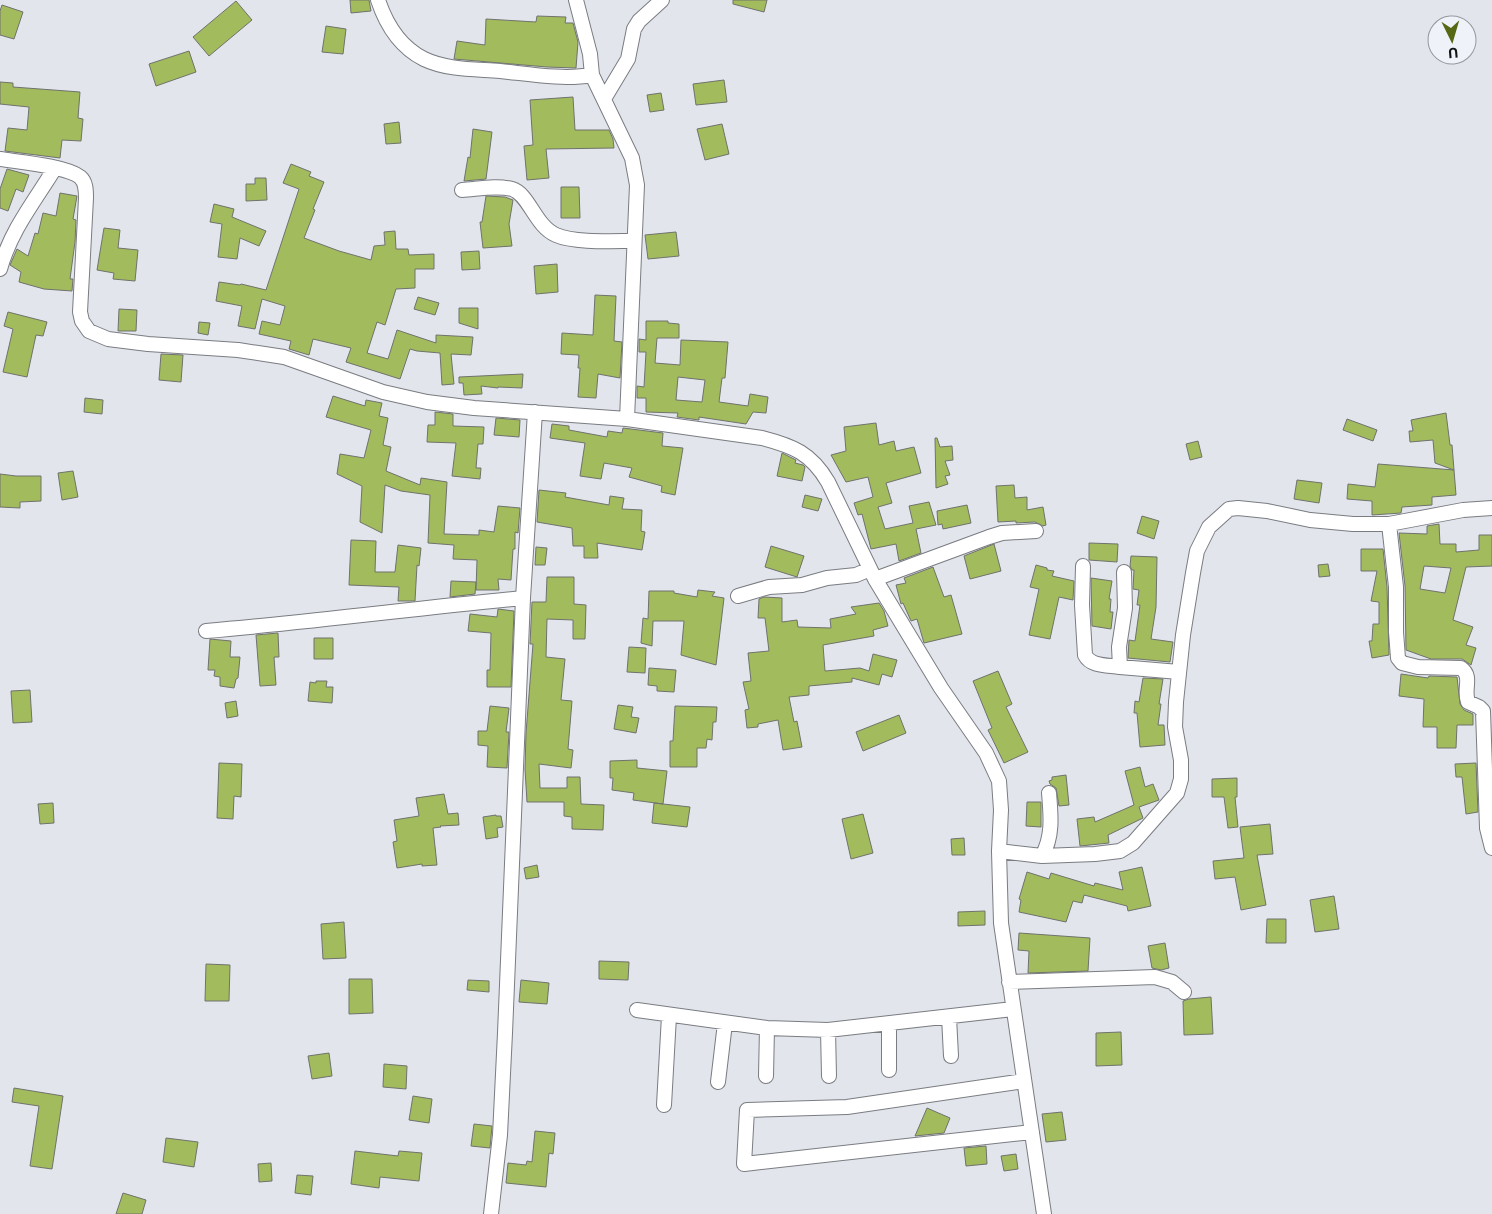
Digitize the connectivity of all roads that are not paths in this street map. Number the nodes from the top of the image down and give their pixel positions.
1 (378, 0) edge
2 (576, 0) edge
3 (662, 0) edge
4 (592, 75) junction
5 (604, 99) junction
6 (0, 159) edge
7 (55, 168) junction
8 (462, 190) dead end
9 (633, 241) junction
10 (0, 269) edge
11 (535, 412) junction
12 (627, 418) junction
13 (1492, 508) edge
14 (1389, 524) junction
15 (1036, 531) dead end
16 (1083, 566) dead end
17 (1124, 572) dead end
18 (873, 574) junction
19 (738, 596) dead end
20 (524, 598) junction
21 (206, 631) dead end
22 (1120, 667) junction
23 (1179, 672) junction
24 (1049, 794) dead end
25 (1490, 828) edge
26 (1492, 848) edge
27 (999, 851) junction
28 (1042, 856) junction
29 (1009, 982) junction
30 (1184, 992) dead end
31 (637, 1010) dead end
32 (1013, 1010) junction
33 (669, 1016) junction
34 (949, 1017) junction
35 (725, 1023) junction
36 (889, 1024) junction
37 (767, 1028) junction
38 (828, 1030) junction
39 (951, 1056) dead end
40 (889, 1070) dead end
41 (766, 1076) dead end
42 (828, 1076) dead end
43 (1024, 1081) junction
44 (718, 1082) dead end
45 (664, 1105) dead end
46 (1032, 1132) junction
47 (491, 1214) edge
48 (1044, 1214) edge

1 - 4 street
2 - 4 street
3 - 5 street
4 - 5 street
5 - 9 street
6 - 7 street
7 - 10 street
7 - 11 street
8 - 9 street
9 - 12 street
11 - 12 street
11 - 20 street
12 - 18 street
13 - 14 street
14 - 23 street
14 - 25 street
15 - 18 street
16 - 22 street
17 - 22 street
18 - 19 street
18 - 27 street
20 - 21 street
20 - 47 street
22 - 23 street
23 - 28 street
24 - 28 street
25 - 26 street
27 - 28 street
27 - 29 street
29 - 30 street
29 - 32 street
31 - 33 street
32 - 34 street
32 - 43 street
33 - 35 street
33 - 45 street
34 - 36 street
34 - 39 street
35 - 37 street
35 - 44 street
36 - 38 street
36 - 40 street
37 - 38 street
37 - 41 street
38 - 42 street
43 - 46 street
43 - 46 street
46 - 48 street

